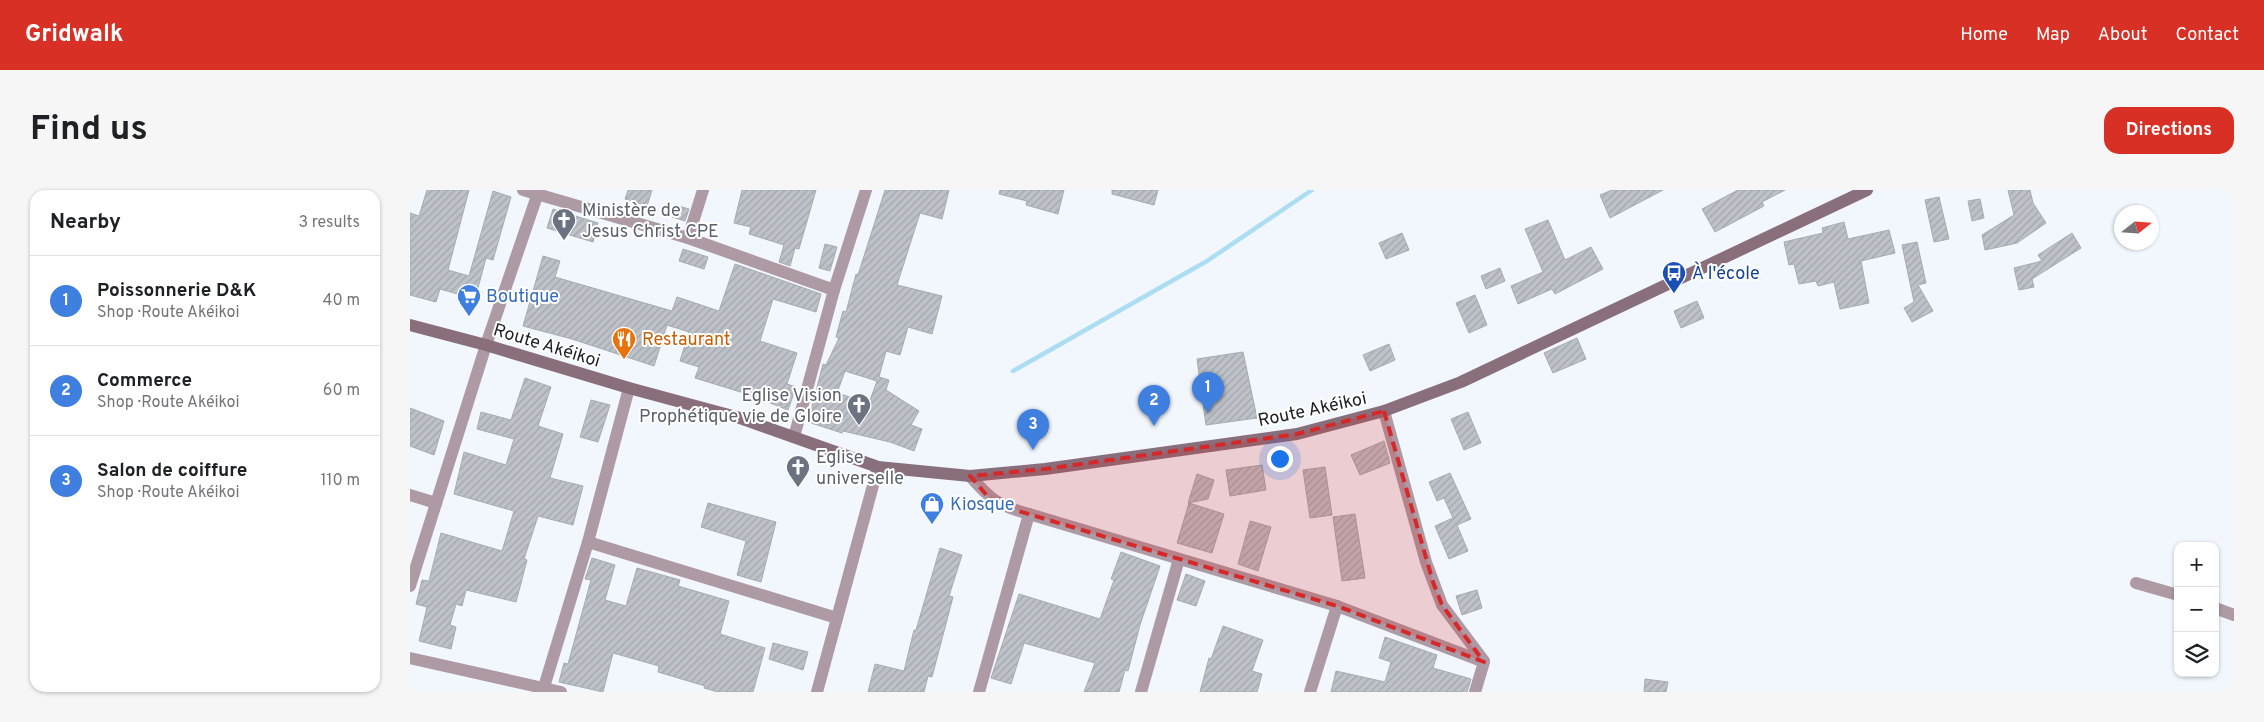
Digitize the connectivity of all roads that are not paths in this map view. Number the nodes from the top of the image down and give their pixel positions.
1 (523, 190) edge
2 (703, 190) edge
3 (866, 190) edge
4 (1867, 190) edge
5 (538, 192) edge
6 (688, 238) junction
7 (834, 290) junction
8 (410, 325) edge
9 (486, 344) junction
10 (629, 388) junction
11 (1384, 411) junction
12 (794, 437) junction
13 (878, 467) junction
14 (970, 476) junction
15 (410, 495) edge
16 (436, 503) junction
17 (1028, 514) junction
18 (588, 542) junction
19 (1179, 559) junction
20 (2136, 582) dead end
21 (410, 586) edge
22 (2174, 594) edge
23 (1337, 606) junction
24 (2219, 609) edge
25 (2234, 614) edge
26 (837, 618) junction
27 (410, 658) edge
28 (1484, 662) junction
29 (544, 687) junction
30 (561, 692) edge
31 (817, 692) edge
32 (979, 692) edge
33 (1141, 692) edge
34 (1310, 692) edge
35 (1475, 692) edge

1 - 5 street
2 - 6 street
3 - 7 street
4 - 11 street, Route Akéikoi
5 - 6 street
5 - 9 street
6 - 7 street
7 - 12 street
8 - 9 street, Route Akéikoi
9 - 10 street, Route Akéikoi
9 - 16 street
10 - 12 street, Route Akéikoi
10 - 18 street
11 - 14 street, Route Akéikoi
11 - 28 street
12 - 13 street, Route Akéikoi
13 - 14 street, Route Akéikoi
13 - 26 street
14 - 17 street
15 - 16 street
16 - 21 street
17 - 19 street
17 - 32 street
18 - 26 street
18 - 29 street
19 - 23 street
19 - 33 street
20 - 22 street
23 - 28 street
23 - 34 street
24 - 25 street
26 - 31 street
27 - 29 street
28 - 35 street
29 - 30 street

